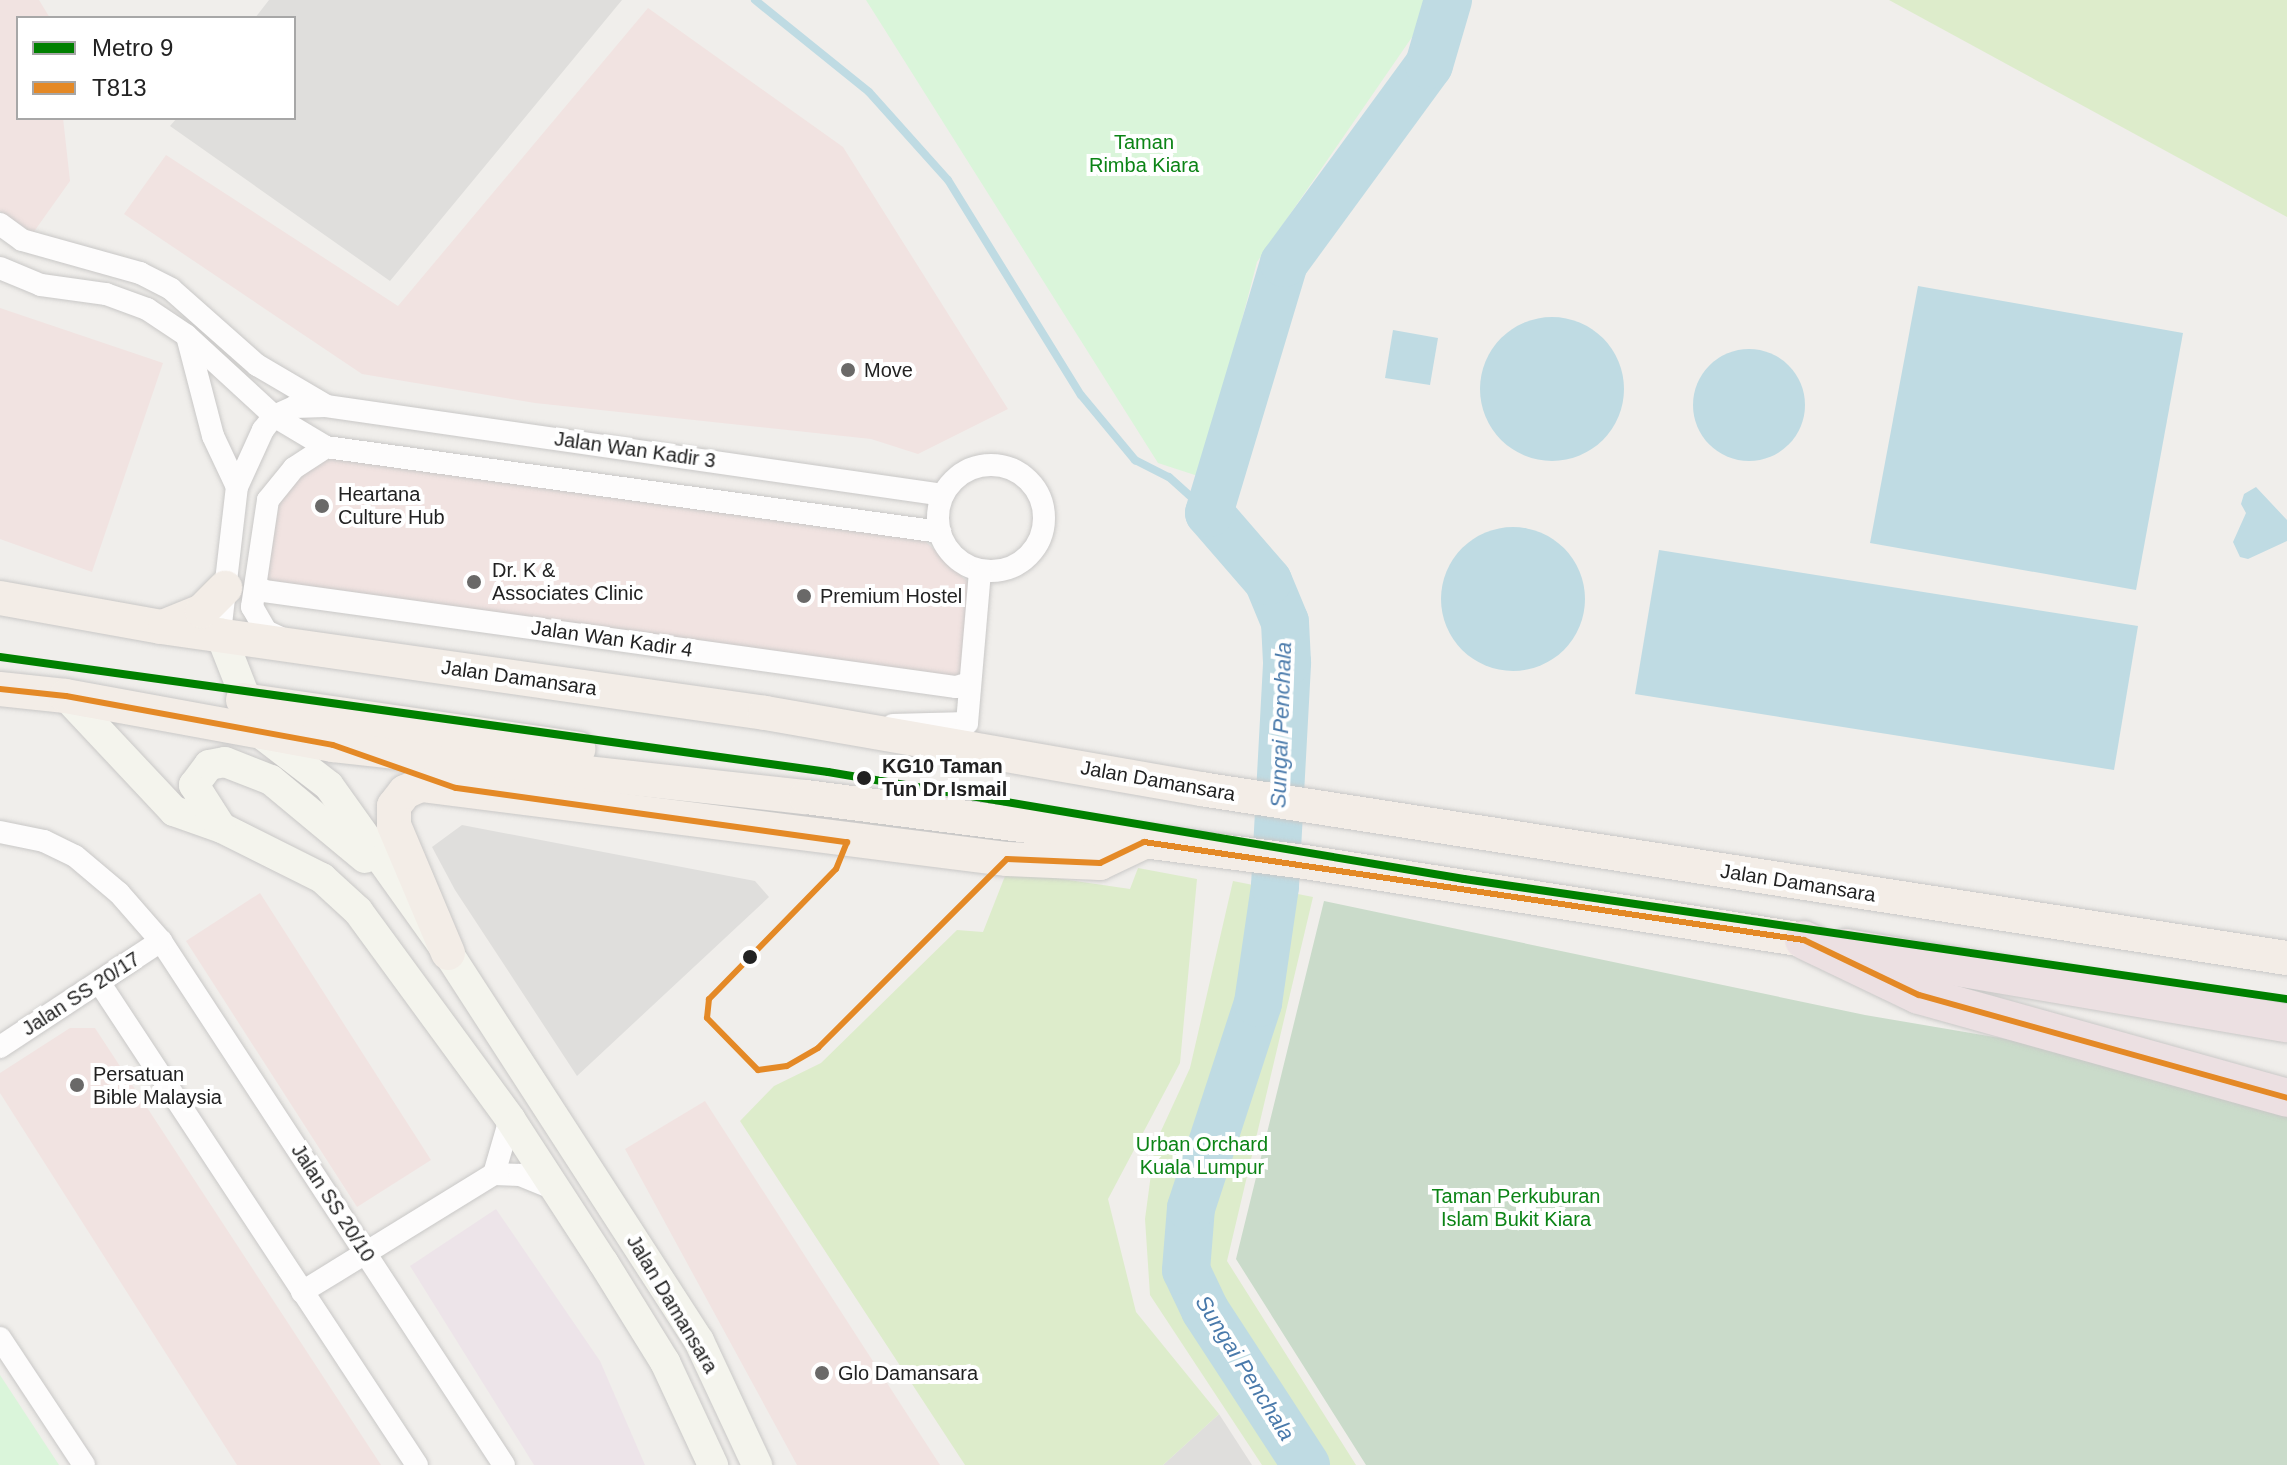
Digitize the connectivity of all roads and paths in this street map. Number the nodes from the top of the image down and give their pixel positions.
1 (0, 224) edge
2 (0, 268) edge
3 (186, 335) junction
4 (326, 406) junction
5 (274, 416) junction
6 (326, 447) junction
7 (237, 487) junction
8 (943, 495) junction
9 (940, 532) junction
10 (980, 571) junction
11 (240, 586) junction
12 (0, 598) edge
13 (161, 627) junction
14 (220, 633) junction
15 (299, 647) junction
16 (969, 683) junction
17 (0, 689) edge
18 (66, 696) junction
19 (243, 700) junction
20 (848, 727) junction
21 (259, 732) junction
22 (333, 745) junction
23 (456, 788) junction
24 (806, 797) junction
25 (222, 828) junction
26 (0, 832) edge
27 (1144, 842) junction
28 (412, 901) junction
29 (1804, 940) junction
30 (161, 941) junction
31 (448, 953) junction
32 (2287, 958) edge
33 (99, 982) junction
34 (2287, 1023) edge
35 (0, 1047) edge
36 (2287, 1098) edge
37 (510, 1119) junction
38 (494, 1174) junction
39 (554, 1189) junction
40 (365, 1252) junction
41 (302, 1292) junction
42 (0, 1338) edge
43 (84, 1465) edge
44 (417, 1465) edge
45 (504, 1465) edge
46 (713, 1465) edge
47 (757, 1465) edge

1 - 4 street, Jalan Wan Kadir 3
2 - 3 street, Jalan Wan Kadir 3
3 - 5 street, Jalan Wan Kadir 3
3 - 7 street
4 - 5 street, Jalan Wan Kadir 3
4 - 8 street, Jalan Wan Kadir 3
5 - 6 street, Jalan Wan Kadir 3
5 - 7 street
6 - 9 street, Jalan Wan Kadir 3
6 - 11 street
7 - 11 street
8 - 9 street
8 - 10 street
9 - 10 street
10 - 16 street
11 - 13 main road
11 - 14 street
11 - 15 street
11 - 16 street, Jalan Wan Kadir 4
12 - 13 main road, Jalan Damansara
13 - 14 main road, Jalan Damansara
14 - 15 main road, Jalan Damansara
14 - 19 main road, Jalan Damansara
15 - 20 main road, Jalan Damansara
16 - 20 street
17 - 18 main road, Jalan Damansara
18 - 21 main road, Jalan Damansara
18 - 25 main road, Jalan Damansara
19 - 21 main road, Jalan Damansara
19 - 24 main road
20 - 32 main road, Jalan Damansara
21 - 22 main road, Jalan Damansara
21 - 28 main road, Jalan Damansara
22 - 23 main road
22 - 24 main road, Jalan Damansara
23 - 27 main road
23 - 31 main road
24 - 27 main road, Jalan Damansara
25 - 28 main road
25 - 37 main road, Jalan Damansara
26 - 30 street, Jalan SS 20/10
27 - 29 main road, Jalan Damansara
28 - 31 main road, Jalan Damansara
29 - 34 highway
29 - 36 highway
30 - 33 street, Jalan SS 20/17
30 - 40 street, Jalan SS 20/10
31 - 47 main road, Jalan Damansara
33 - 35 street, Jalan SS 20/17
33 - 41 street
37 - 38 street
37 - 39 main road, Jalan Damansara
38 - 39 street
38 - 40 street
39 - 46 main road, Jalan Damansara
40 - 41 street
40 - 45 street, Jalan SS 20/10
41 - 44 street
42 - 43 street

